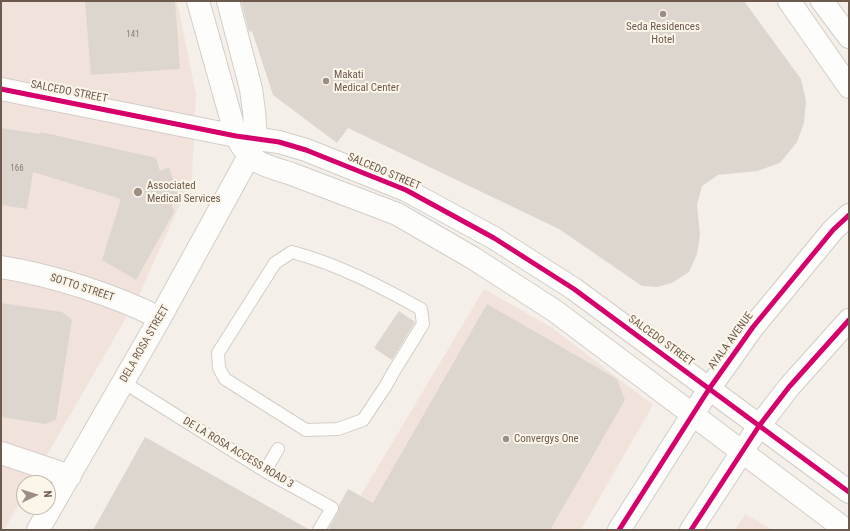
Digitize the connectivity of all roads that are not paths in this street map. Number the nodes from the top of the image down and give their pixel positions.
1 (198, 1) edge
2 (228, 1) edge
3 (789, 1) edge
4 (822, 1) edge
5 (849, 37) edge
6 (849, 87) edge
7 (1, 89) edge
8 (247, 144) junction
9 (849, 215) edge
10 (1, 267) edge
11 (160, 318) junction
12 (849, 320) edge
13 (123, 382) junction
14 (709, 389) junction
15 (693, 415) junction
16 (295, 423) joint
17 (759, 426) junction
18 (278, 449) dead end
19 (742, 452) junction
20 (1, 453) edge
21 (265, 471) junction
22 (70, 476) junction
23 (849, 492) edge
24 (38, 530) edge
25 (319, 530) edge
26 (619, 530) edge
27 (691, 530) edge
28 (846, 530) edge

1 - 8 street
2 - 8 street
3 - 6 street
4 - 5 street
7 - 8 street, SALCEDO STREET
8 - 11 street, DELA ROSA STREET
8 - 14 street, SALCEDO STREET
8 - 15 street, SALCEDO STREET
9 - 14 street, AYALA AVENUE
10 - 11 street, SOTTO STREET
11 - 13 street, DELA ROSA STREET
12 - 17 street
13 - 21 lane, DE LA ROSA ACCESS ROAD 3
13 - 22 street, DELA ROSA STREET
14 - 15 street, AYALA AVENUE
14 - 17 street, SALCEDO STREET
15 - 19 street, SALCEDO STREET
15 - 26 street, AYALA AVENUE
16 - 16 lane
17 - 19 street
17 - 23 street, SALCEDO STREET
18 - 21 lane
19 - 27 street
19 - 28 street, SALCEDO STREET
20 - 22 street
21 - 25 lane, DE LA ROSA ACCESS ROAD 3
22 - 24 street, DELA ROSA STREET

